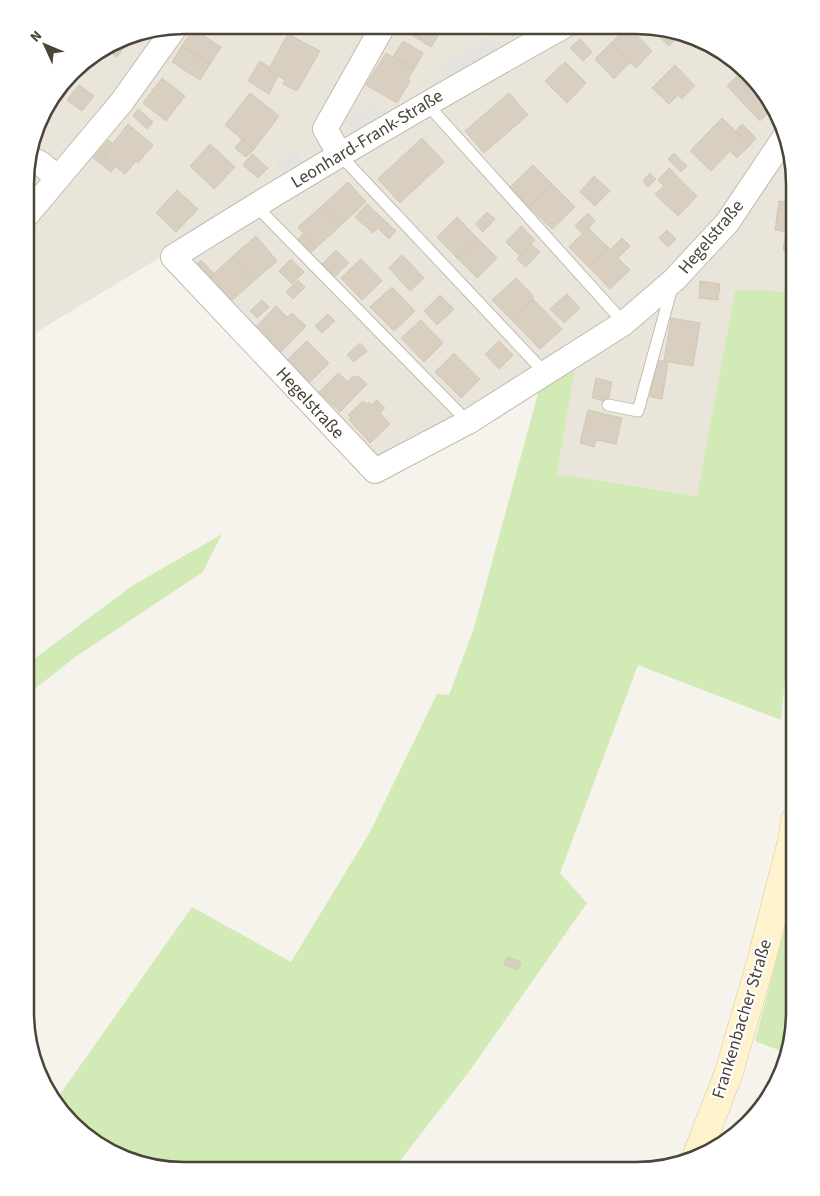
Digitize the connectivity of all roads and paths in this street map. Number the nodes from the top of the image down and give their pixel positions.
1 (378, 34) edge
2 (550, 34) edge
3 (170, 35) edge
4 (426, 103) junction
5 (780, 143) edge
6 (340, 155) junction
7 (36, 161) edge
8 (58, 178) junction
9 (255, 205) junction
10 (34, 206) edge
11 (173, 257) joint
12 (674, 280) junction
13 (624, 323) junction
14 (546, 374) junction
15 (608, 405) dead end
16 (468, 422) junction
17 (786, 864) edge
18 (699, 1148) edge

1 - 6 street
2 - 4 street, Leonhard-Frank-Straße
3 - 8 street
4 - 6 street, Leonhard-Frank-Straße
4 - 13 lane
5 - 12 street, Hegelstraße
6 - 9 street, Leonhard-Frank-Straße
6 - 14 lane
7 - 8 street
8 - 10 street
9 - 11 street, Leonhard-Frank-Straße
9 - 16 lane
11 - 16 street, Hegelstraße
12 - 13 street, Hegelstraße
12 - 15 lane
13 - 14 street, Hegelstraße
14 - 16 street, Hegelstraße
17 - 18 main road, Frankenbacher Straße

